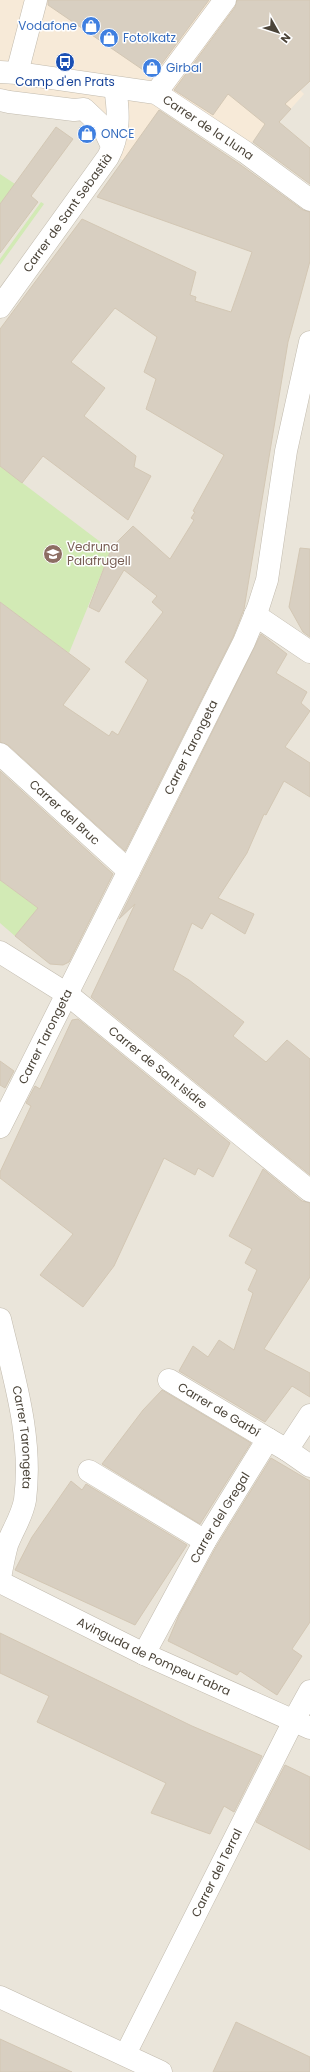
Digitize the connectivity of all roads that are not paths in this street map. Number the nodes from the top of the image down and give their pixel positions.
1 (36, 0) edge
2 (225, 0) edge
3 (8, 73) edge
4 (108, 87) junction
5 (156, 93) junction
6 (5, 101) edge
7 (80, 108) junction
8 (112, 146) junction
9 (310, 200) edge
10 (0, 307) edge
11 (310, 342) edge
12 (306, 384) edge
13 (255, 615) junction
14 (310, 652) edge
15 (0, 754) edge
16 (129, 871) junction
17 (0, 952) edge
18 (67, 994) junction
19 (0, 1127) edge
20 (310, 1191) edge
21 (0, 1318) edge
22 (169, 1380) dead end
23 (310, 1415) edge
24 (268, 1439) junction
25 (287, 1450) junction
26 (310, 1466) edge
27 (89, 1471) dead end
28 (205, 1541) junction
29 (0, 1578) edge
30 (0, 1582) edge
31 (144, 1654) junction
32 (310, 1691) edge
33 (302, 1724) edge
34 (0, 1997) edge
35 (124, 2055) junction
36 (161, 2072) edge

1 - 3 street
2 - 5 street
3 - 4 street, Carrer de la Lluna
4 - 5 street, Carrer de la Lluna
4 - 7 street
4 - 8 street, Carrer de Sant Sebastià
5 - 9 street, Carrer de la Lluna
6 - 7 street
7 - 8 street
8 - 10 street, Carrer de Sant Sebastià
11 - 12 street, Carrer Tarongeta
12 - 13 street, Carrer Tarongeta
13 - 14 street
13 - 16 street, Carrer Tarongeta
15 - 16 street, Carrer del Bruc
16 - 18 street, Carrer Tarongeta
17 - 18 street, Carrer de Sant Isidre
18 - 19 street, Carrer Tarongeta
18 - 20 street, Carrer de Sant Isidre
21 - 29 street, Carrer Tarongeta
22 - 24 street, Carrer de Garbí
23 - 25 street
24 - 25 street
24 - 28 street, Carrer del Gregal
25 - 26 street
27 - 28 street
28 - 31 street, Carrer del Gregal
30 - 31 street, Avinguda de Pompeu Fabra
31 - 33 street, Avinguda de Pompeu Fabra
32 - 33 street, Carrer del Terral
33 - 35 street, Carrer del Terral
34 - 35 street
35 - 36 street

